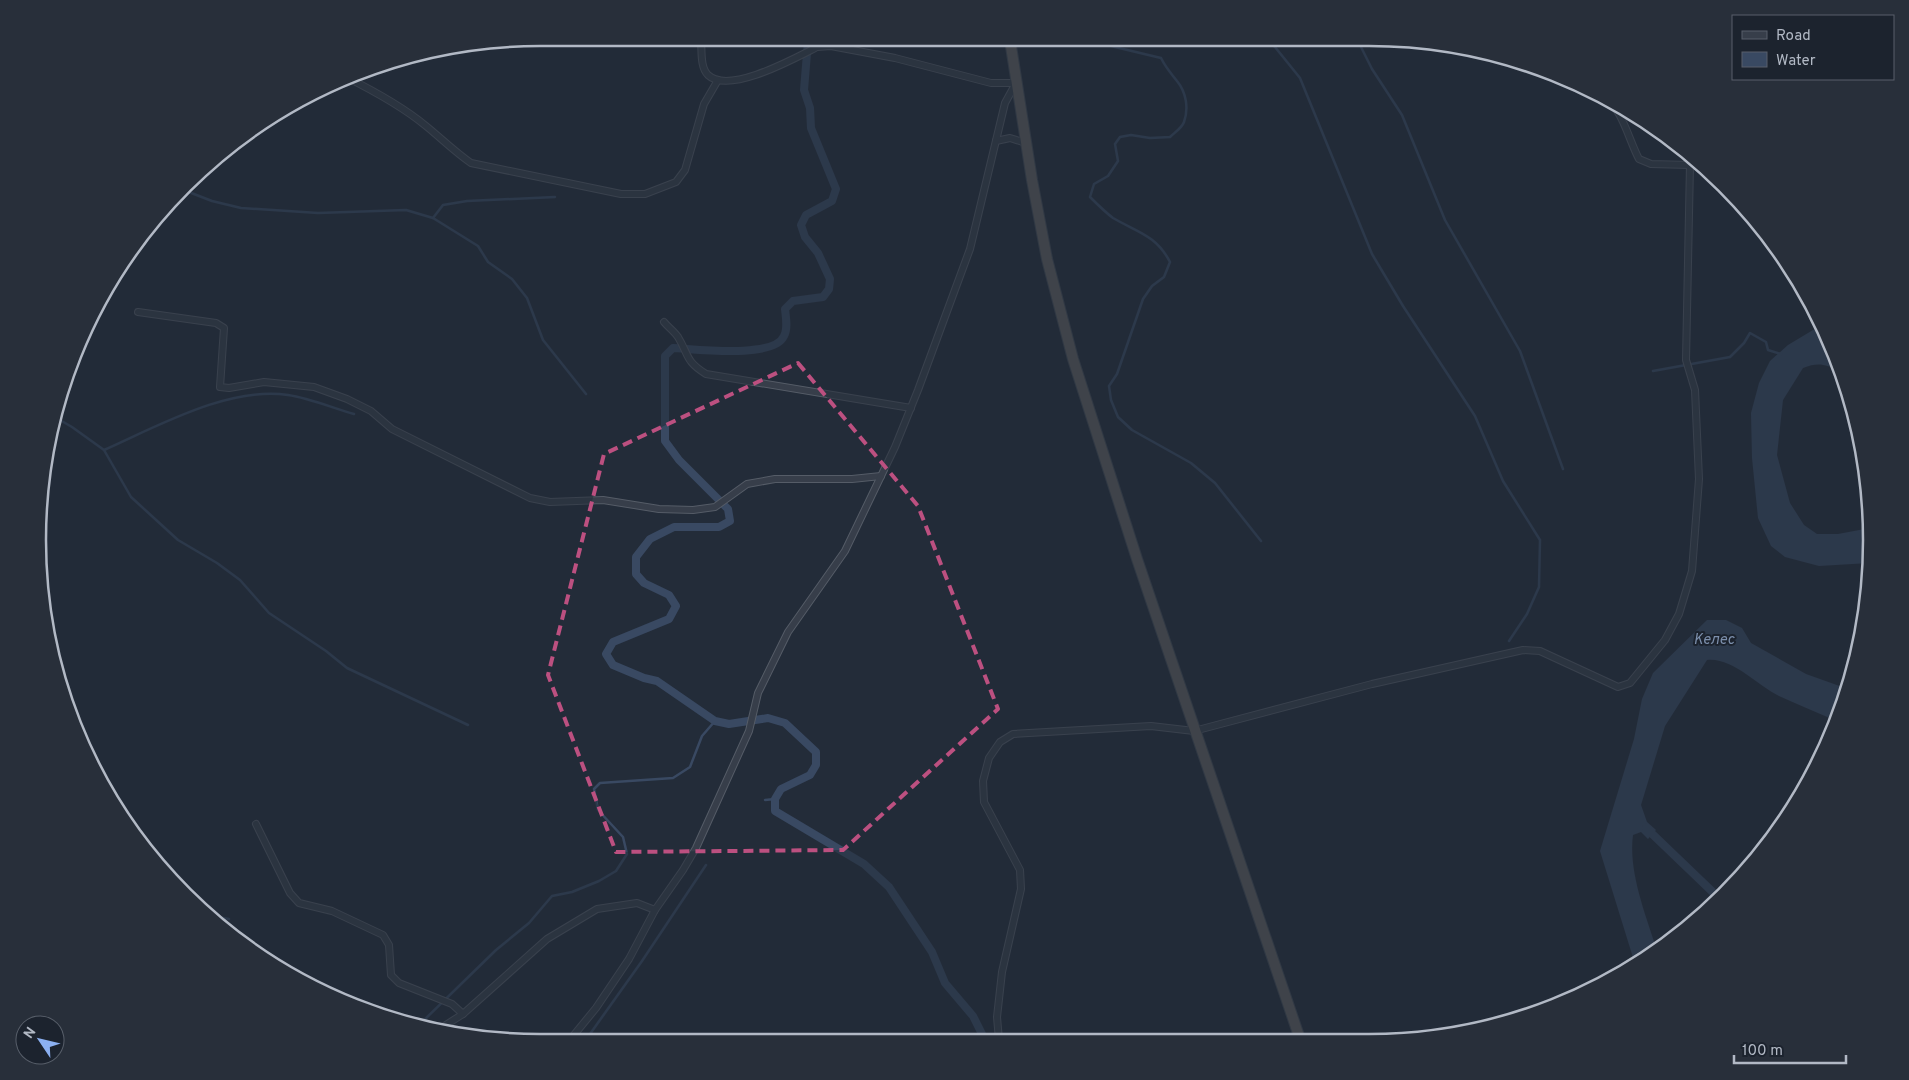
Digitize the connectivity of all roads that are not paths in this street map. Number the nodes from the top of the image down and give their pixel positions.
1 (701, 46) edge
2 (1011, 46) edge
3 (718, 80) junction
4 (355, 82) edge
5 (1016, 82) junction
6 (1619, 114) edge
7 (996, 141) junction
8 (1026, 143) junction
9 (138, 312) dead end
10 (664, 322) dead end
11 (911, 408) junction
12 (881, 476) junction
13 (1194, 730) junction
14 (256, 824) dead end
15 (655, 910) junction
16 (463, 1014) junction
17 (447, 1024) edge
18 (575, 1034) edge
19 (998, 1034) edge
20 (1298, 1034) edge

1 - 3 street
2 - 5 highway
3 - 4 street
3 - 5 street
5 - 7 street
5 - 8 highway
6 - 13 street
7 - 8 street
7 - 11 street
8 - 13 highway
9 - 12 street
10 - 11 street
11 - 12 street
12 - 15 street
13 - 19 street
13 - 20 highway
14 - 16 street
15 - 16 street
15 - 18 street
16 - 17 street

